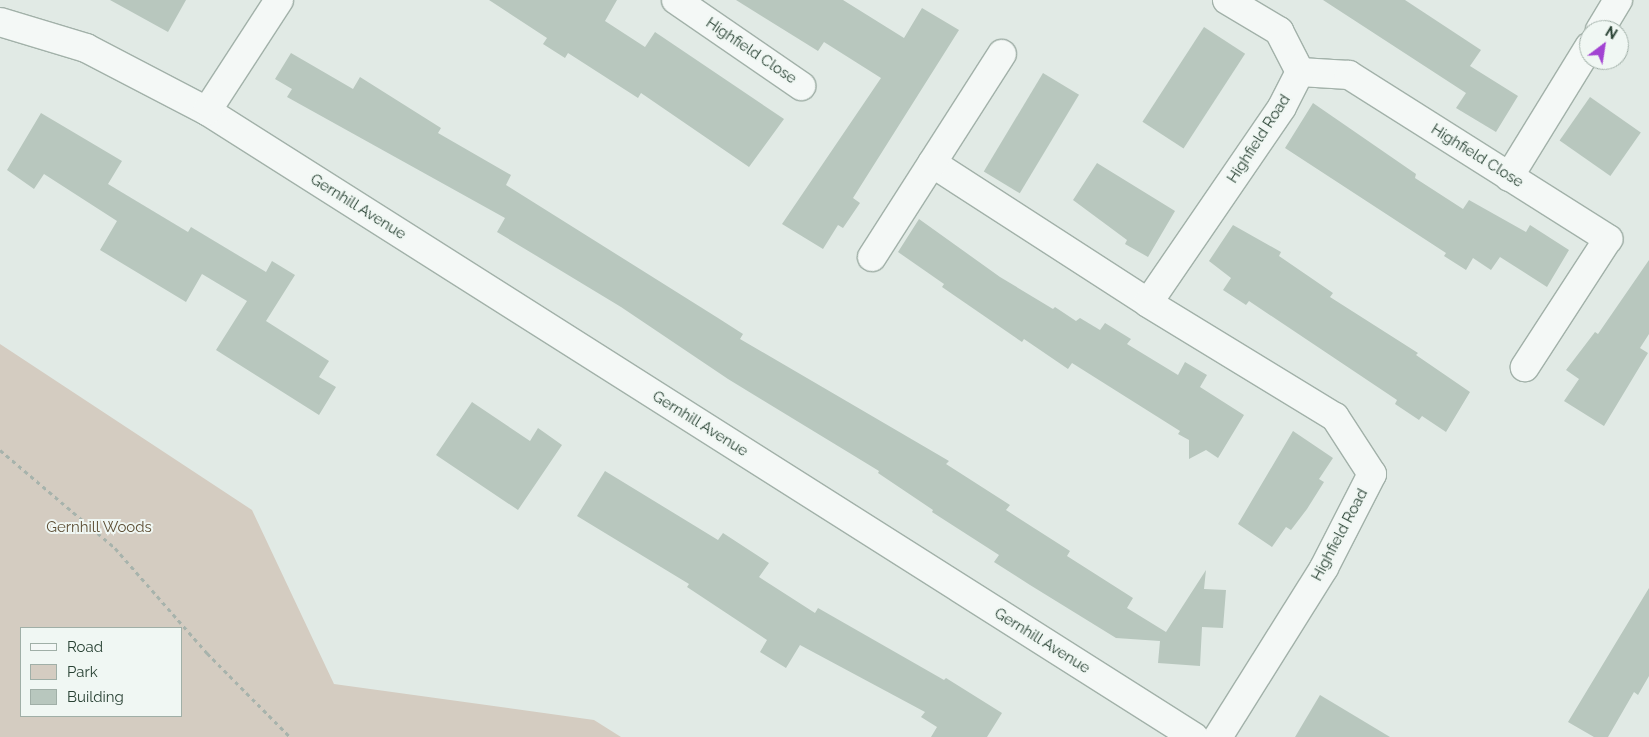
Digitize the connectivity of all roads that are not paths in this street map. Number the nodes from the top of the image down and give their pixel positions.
1 (278, 0) edge
2 (676, 0) edge
3 (1618, 0) edge
4 (1244, 4) edge
5 (1606, 20) edge
6 (0, 22) edge
7 (1002, 54) dead end
8 (1579, 63) edge
9 (1300, 72) junction
10 (801, 86) dead end
11 (207, 111) junction
12 (932, 163) junction
13 (1509, 177) junction
14 (872, 257) dead end
15 (1148, 304) junction
16 (1525, 367) dead end
17 (1194, 737) edge
18 (1218, 737) edge

1 - 11 street
2 - 10 street, Highfield Close
3 - 5 street
4 - 9 street
6 - 11 street, Gernhill Avenue
7 - 12 street
8 - 13 street
9 - 13 street, Highfield Close
9 - 15 street, Highfield Road
11 - 17 street, Gernhill Avenue
12 - 14 street
12 - 15 street, Highfield Road
13 - 16 street, Highfield Close
15 - 18 street, Highfield Road

